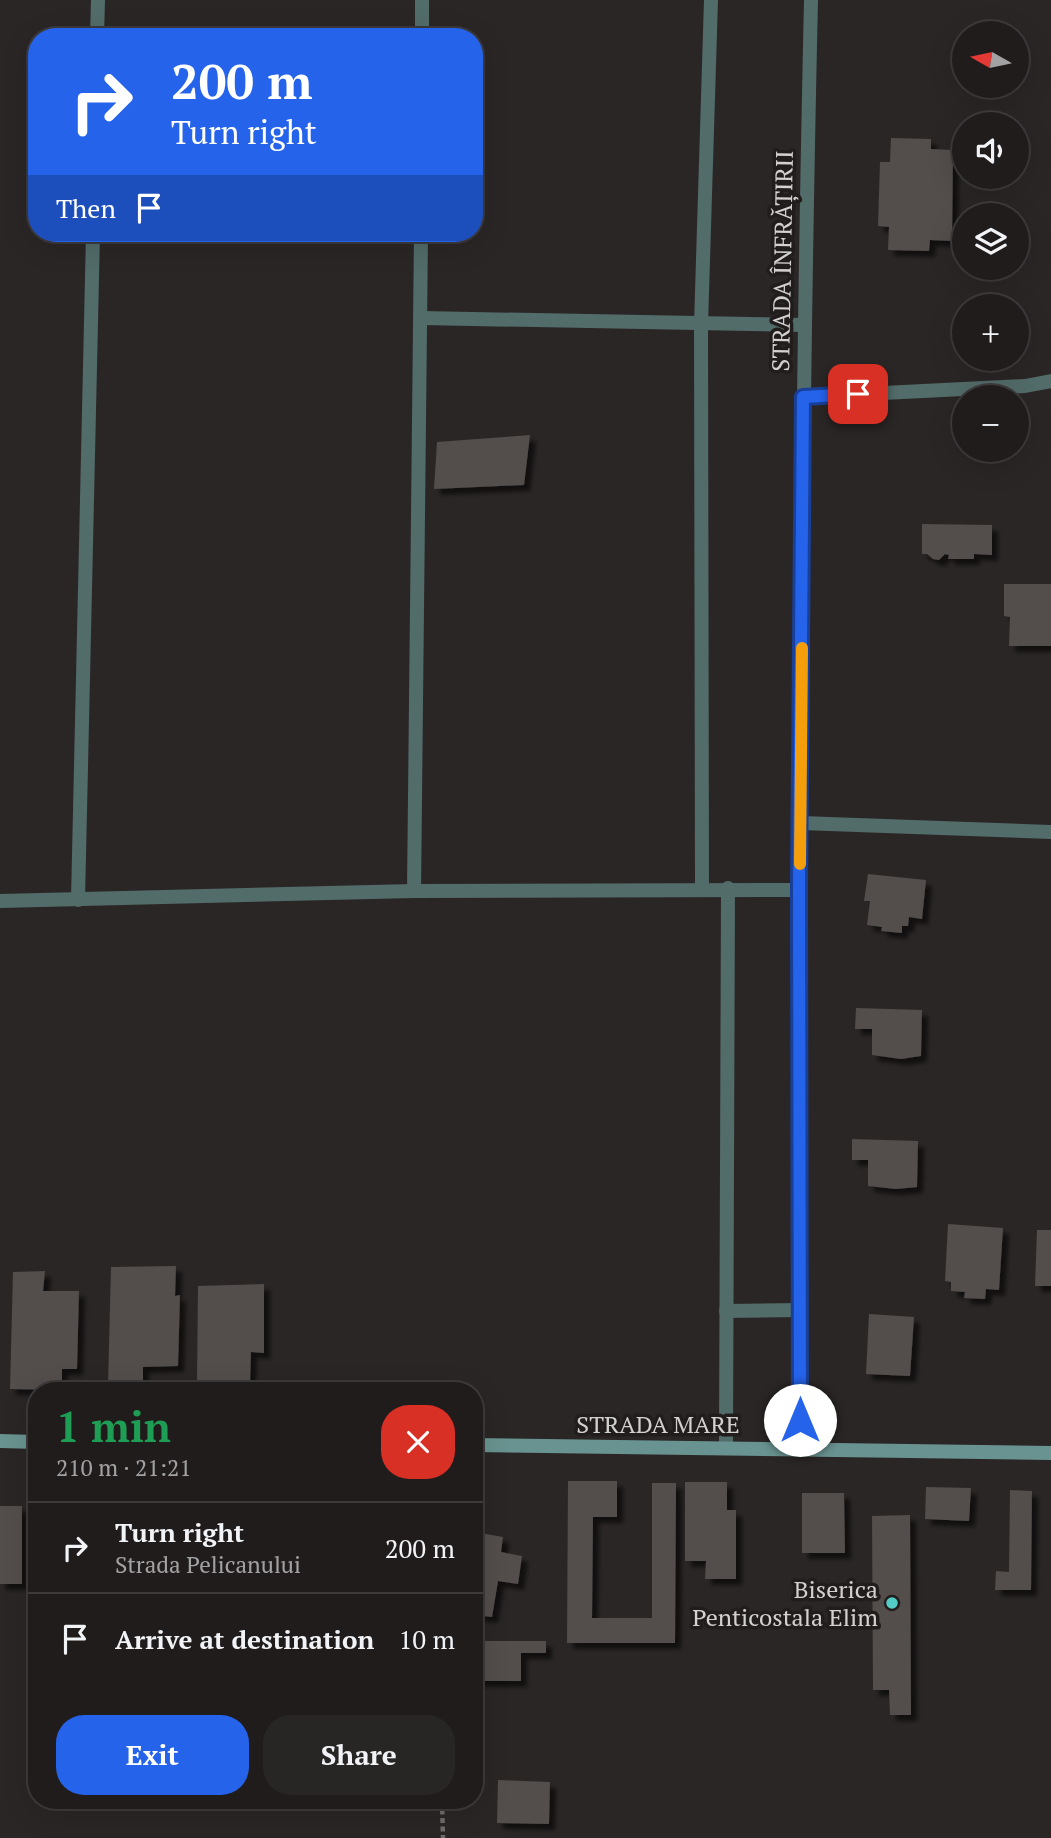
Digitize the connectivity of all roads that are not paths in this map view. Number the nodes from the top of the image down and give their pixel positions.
1 (98, 0) edge
2 (422, 0) edge
3 (711, 0) edge
4 (811, 0) edge
5 (97, 28) edge
6 (422, 28) edge
7 (93, 242) edge
8 (421, 242) edge
9 (421, 318) junction
10 (701, 325) junction
11 (804, 325) junction
12 (1051, 381) edge
13 (803, 397) junction
14 (801, 823) junction
15 (1051, 832) edge
16 (702, 887) junction
17 (727, 888) junction
18 (799, 890) junction
19 (414, 891) junction
20 (78, 900) junction
21 (0, 901) edge
22 (800, 1310) junction
23 (726, 1311) junction
24 (0, 1441) edge
25 (28, 1442) edge
26 (483, 1445) edge
27 (726, 1447) junction
28 (800, 1448) junction
29 (1051, 1453) edge

1 - 5 street
2 - 6 street
3 - 10 street
4 - 11 street, STRADA ÎNFRĂȚIRII
7 - 20 street
8 - 9 street
9 - 10 street
9 - 19 street
10 - 11 street
10 - 16 street
11 - 13 street, STRADA ÎNFRĂȚIRII
12 - 13 street
13 - 14 street, STRADA ÎNFRĂȚIRII
14 - 15 street
14 - 18 street, STRADA ÎNFRĂȚIRII
16 - 17 street
16 - 19 street
17 - 18 street
17 - 23 street
18 - 22 street, STRADA ÎNFRĂȚIRII
19 - 20 street
20 - 21 street
22 - 23 street
22 - 28 street, STRADA ÎNFRĂȚIRII
23 - 27 street
24 - 25 street
26 - 27 street, STRADA MARE
27 - 28 street, STRADA MARE
28 - 29 street, STRADA MARE

